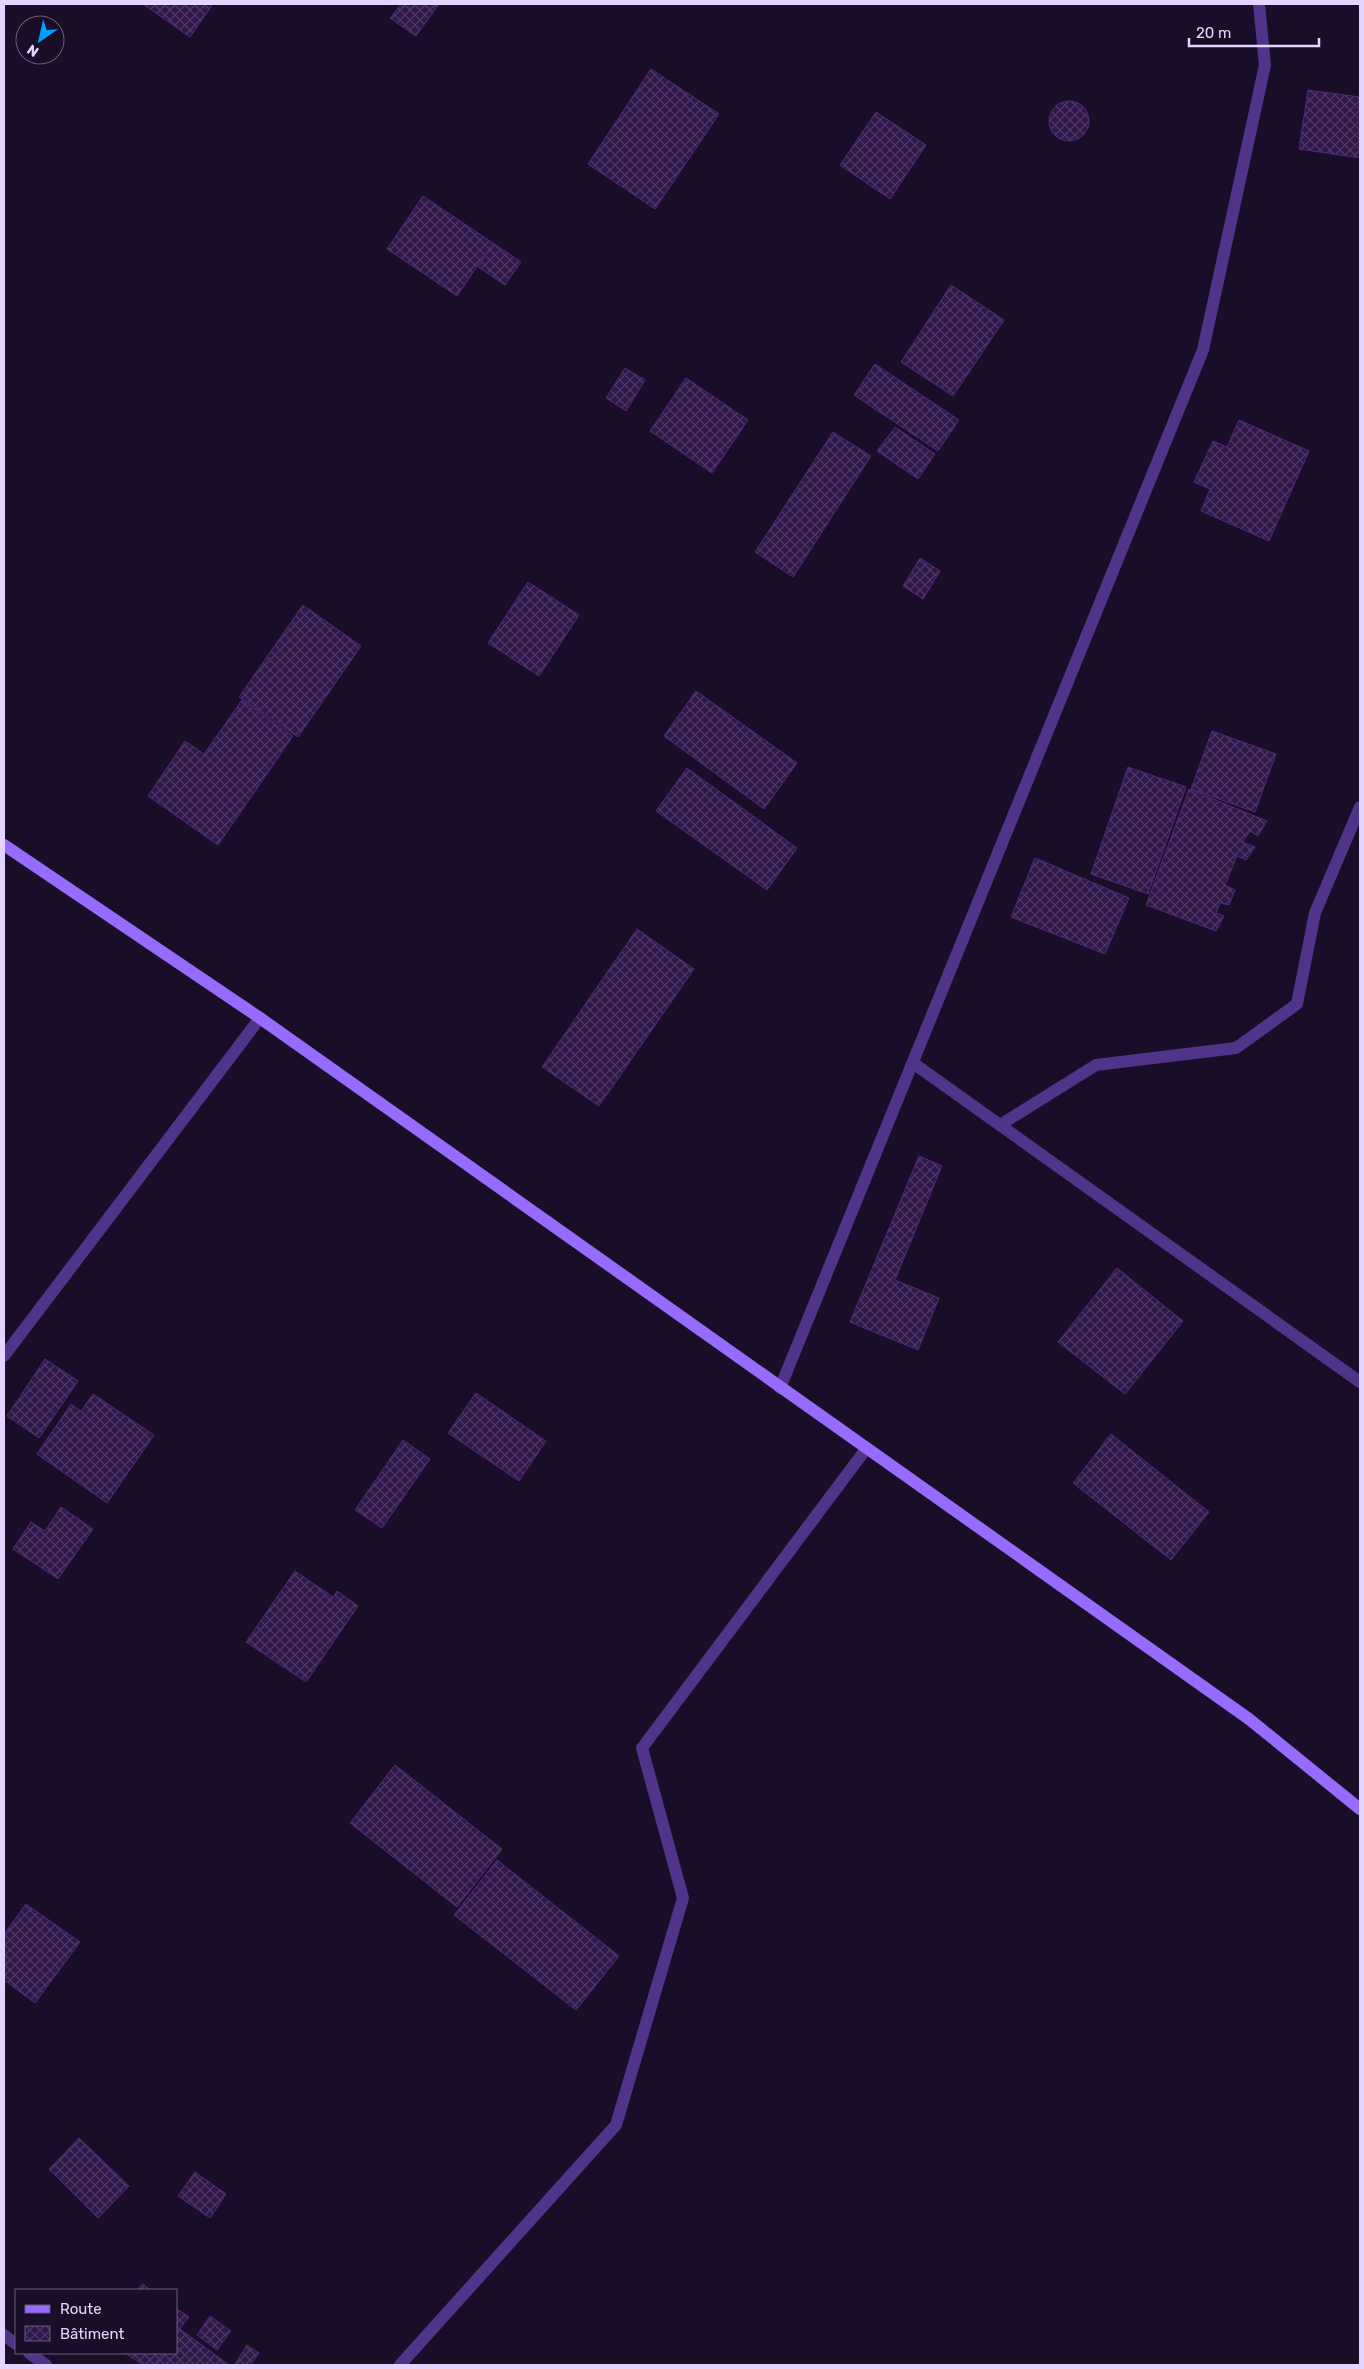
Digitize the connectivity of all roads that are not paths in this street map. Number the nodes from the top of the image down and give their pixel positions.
1 (1259, 4) edge
2 (1360, 807) edge
3 (4, 845) edge
4 (260, 1018) junction
5 (913, 1062) junction
6 (1000, 1125) junction
7 (4, 1356) edge
8 (1360, 1382) edge
9 (780, 1388) junction
10 (866, 1449) junction
11 (1360, 1809) edge
12 (4, 2335) edge
13 (15, 2343) edge
14 (30, 2354) edge
15 (46, 2365) edge
16 (400, 2365) edge

1 - 5 street
2 - 6 street
3 - 4 street
4 - 7 street
4 - 9 street
5 - 6 street
5 - 9 street
6 - 8 street
9 - 10 street
10 - 11 street
10 - 16 street
12 - 13 street
14 - 15 street

